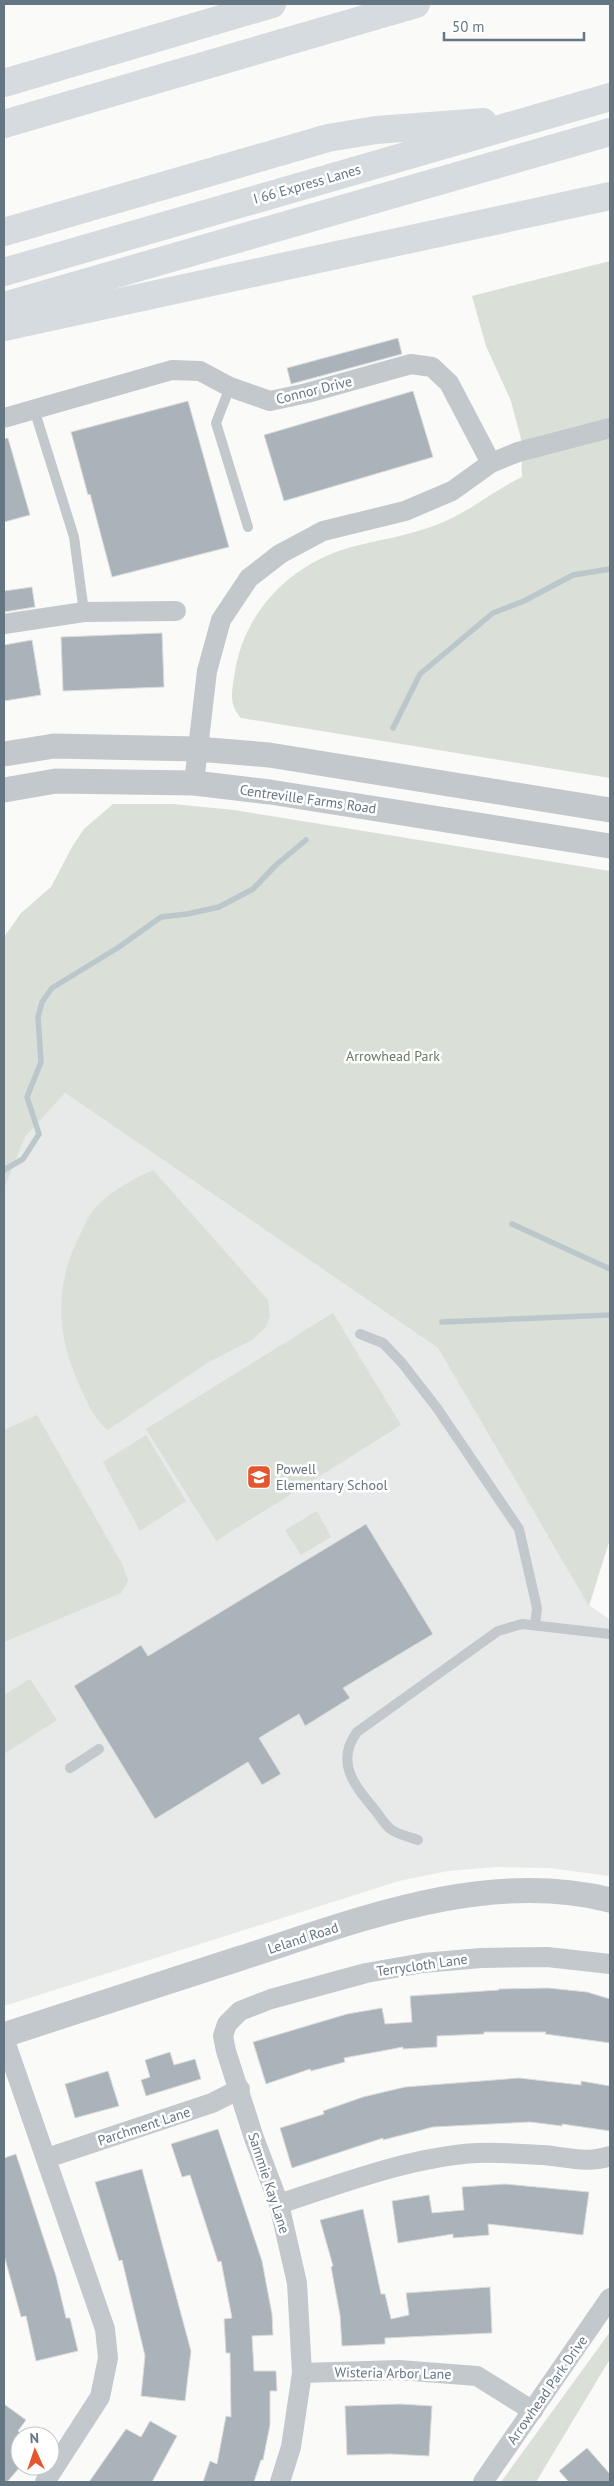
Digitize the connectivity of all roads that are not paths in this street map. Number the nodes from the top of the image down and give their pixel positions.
1 (272, 4) edge
2 (416, 4) edge
3 (289, 41) junction
4 (4, 83) edge
5 (610, 97) edge
6 (610, 115) edge
7 (4, 124) edge
8 (610, 132) edge
9 (4, 143) edge
10 (610, 196) edge
11 (4, 232) edge
12 (4, 272) edge
13 (4, 306) edge
14 (4, 328) edge
15 (230, 386) junction
16 (34, 409) junction
17 (4, 418) edge
18 (610, 428) edge
19 (491, 463) junction
20 (248, 527) dead end
21 (176, 611) dead end
22 (84, 612) junction
23 (4, 624) edge
24 (197, 749) junction
25 (4, 754) edge
26 (194, 784) junction
27 (4, 790) edge
28 (610, 810) edge
29 (610, 846) edge
30 (360, 1334) dead end
31 (535, 1626) junction
32 (606, 1634) edge
33 (99, 1748) dead end
34 (70, 1768) dead end
35 (418, 1840) dead end
36 (610, 1900) edge
37 (610, 1964) edge
38 (240, 2011) joint
39 (4, 2036) edge
40 (240, 2089) junction
41 (610, 2156) edge
42 (47, 2158) junction
43 (279, 2204) junction
44 (610, 2298) edge
45 (302, 2373) junction
46 (533, 2411) junction
47 (45, 2482) edge
48 (280, 2482) edge
49 (484, 2482) edge

1 - 4 highway
2 - 3 highway
3 - 7 highway
3 - 9 highway
5 - 12 highway, I 66 Express Lanes
6 - 11 highway
8 - 13 highway
10 - 14 highway
15 - 16 street, Connor Drive
15 - 19 street, Connor Drive
15 - 20 lane
16 - 17 street, Connor Drive
16 - 22 lane
18 - 19 street
19 - 24 street
21 - 22 street
22 - 23 street
24 - 25 street
24 - 26 street
24 - 28 street
26 - 27 street, Centreville Farms Road
26 - 29 street, Centreville Farms Road
30 - 31 lane
31 - 32 lane
31 - 35 lane
33 - 34 lane
36 - 39 street, Leland Road
37 - 38 street, Terrycloth Lane
38 - 40 street, Sammie Kay Lane
39 - 42 street
40 - 42 street, Parchment Lane
40 - 43 street, Sammie Kay Lane
41 - 43 street
42 - 47 street
43 - 45 street, Sammie Kay Lane
44 - 46 street, Arrowhead Park Drive
45 - 46 street, Wisteria Arbor Lane
45 - 48 street, Sammie Kay Lane
46 - 49 street, Arrowhead Park Drive

